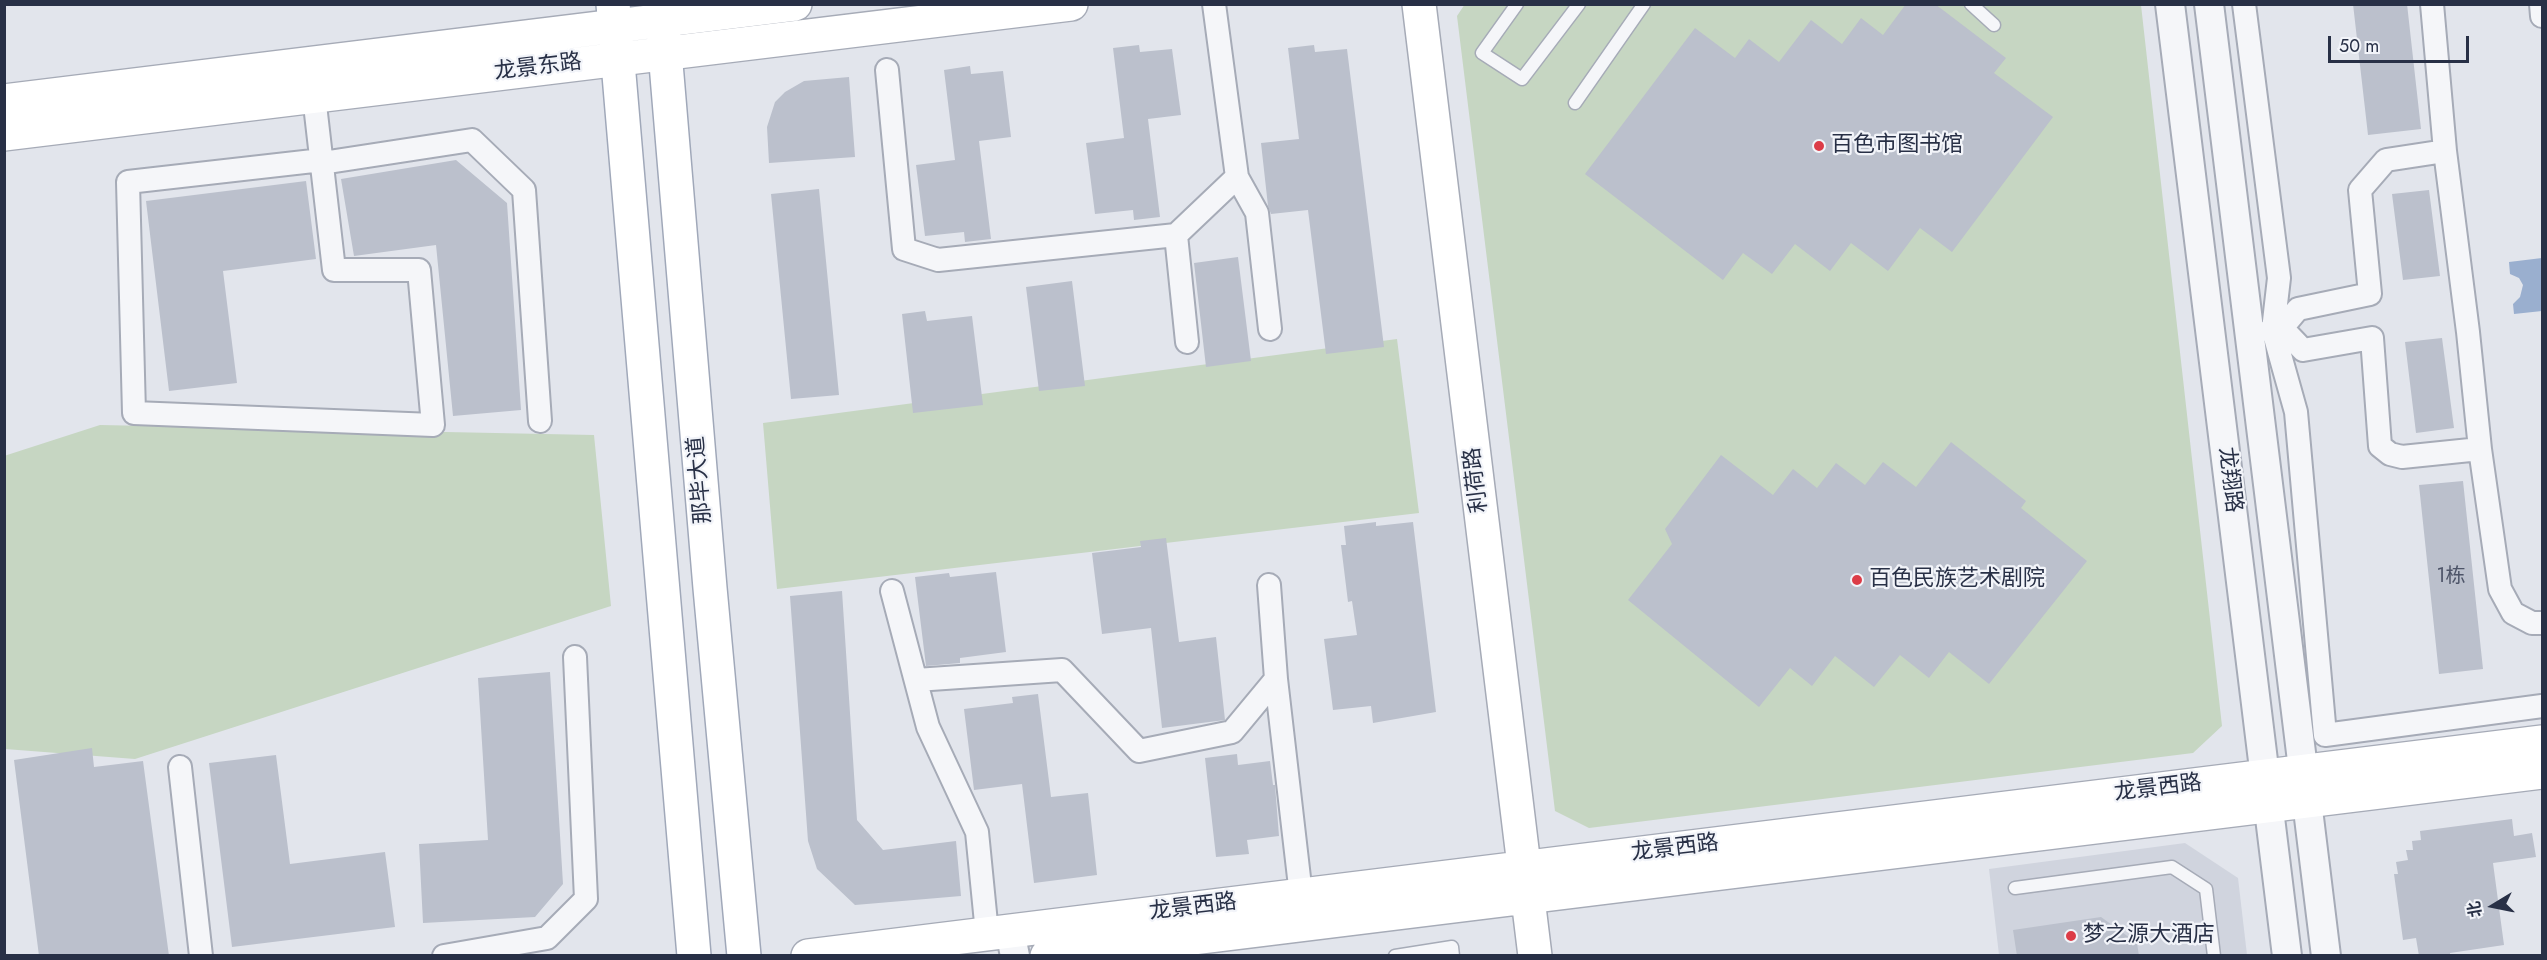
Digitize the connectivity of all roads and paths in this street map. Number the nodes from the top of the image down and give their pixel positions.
1 (795, 4) edge
2 (1071, 4) edge
3 (1214, 4) edge
4 (1399, 4) edge
5 (1419, 4) edge
6 (1518, 4) edge
7 (1579, 4) edge
8 (1644, 4) edge
9 (1971, 4) edge
10 (2170, 4) edge
11 (2209, 4) edge
12 (2244, 4) edge
13 (2432, 4) edge
14 (2541, 4) edge
15 (971, 11) edge
16 (661, 13) edge
17 (614, 15) edge
18 (2542, 16) edge
19 (1994, 25) dead end
20 (666, 54) junction
21 (618, 58) junction
22 (887, 70) dead end
23 (314, 96) junction
24 (4, 101) edge
25 (1575, 103) dead end
26 (4, 134) edge
27 (2445, 151) junction
28 (322, 162) junction
29 (1237, 177) junction
30 (1176, 235) junction
31 (1270, 329) dead end
32 (2268, 331) junction
33 (1187, 342) dead end
34 (540, 421) dead end
35 (2480, 449) junction
36 (1269, 585) dead end
37 (892, 591) dead end
38 (2542, 622) edge
39 (575, 657) dead end
40 (1276, 679) junction
41 (916, 680) junction
42 (2542, 706) edge
43 (2542, 742) edge
44 (180, 767) dead end
45 (2542, 772) edge
46 (2305, 786) junction
47 (2267, 791) junction
48 (1516, 883) junction
49 (2015, 888) dead end
50 (1301, 895) junction
51 (1004, 940) edge
52 (1401, 955) edge
53 (201, 956) edge
54 (444, 956) edge
55 (694, 956) edge
56 (744, 956) edge
57 (808, 956) edge
58 (1047, 956) edge
59 (1453, 956) edge
60 (1514, 956) edge
61 (1535, 956) edge
62 (2214, 956) edge
63 (2287, 956) edge
64 (2326, 956) edge

1 - 16 main road, 龙景东路
2 - 15 main road, 龙景东路
3 - 29 street
4 - 48 main road, 利荷路
5 - 48 main road, 利荷路
6 - 7 lane
8 - 25 lane
9 - 19 lane
10 - 47 street, 龙翔路
11 - 32 street, 龙翔路
12 - 32 street
13 - 27 street
14 - 18 street
15 - 20 main road, 龙景东路
16 - 17 main road, 龙景东路
16 - 20 main road, 那毕大道
17 - 21 main road
17 - 24 main road, 龙景东路
20 - 21 main road, 龙景东路
20 - 56 main road, 那毕大道
21 - 23 main road, 龙景东路
21 - 55 main road
22 - 30 street
23 - 26 main road, 龙景东路
23 - 28 street
27 - 32 street
27 - 35 street
28 - 28 street
28 - 34 street
29 - 30 street
29 - 31 street
30 - 33 street
32 - 35 street
32 - 42 street
32 - 46 street, 龙翔路
35 - 38 street
36 - 40 street
37 - 41 street
39 - 54 street
40 - 41 street
40 - 50 street
41 - 51 street
43 - 46 main road, 龙景西路
44 - 53 street
45 - 46 main road, 龙景西路
46 - 47 main road, 龙景西路
46 - 64 street, 龙翔路
47 - 48 main road, 龙景西路
47 - 63 street, 龙翔路
48 - 50 main road, 龙景西路
48 - 58 main road, 龙景西路
48 - 60 main road, 利荷路
48 - 61 main road, 利荷路
49 - 62 lane
50 - 51 main road, 龙景西路
51 - 57 main road, 龙景西路
52 - 59 lane

